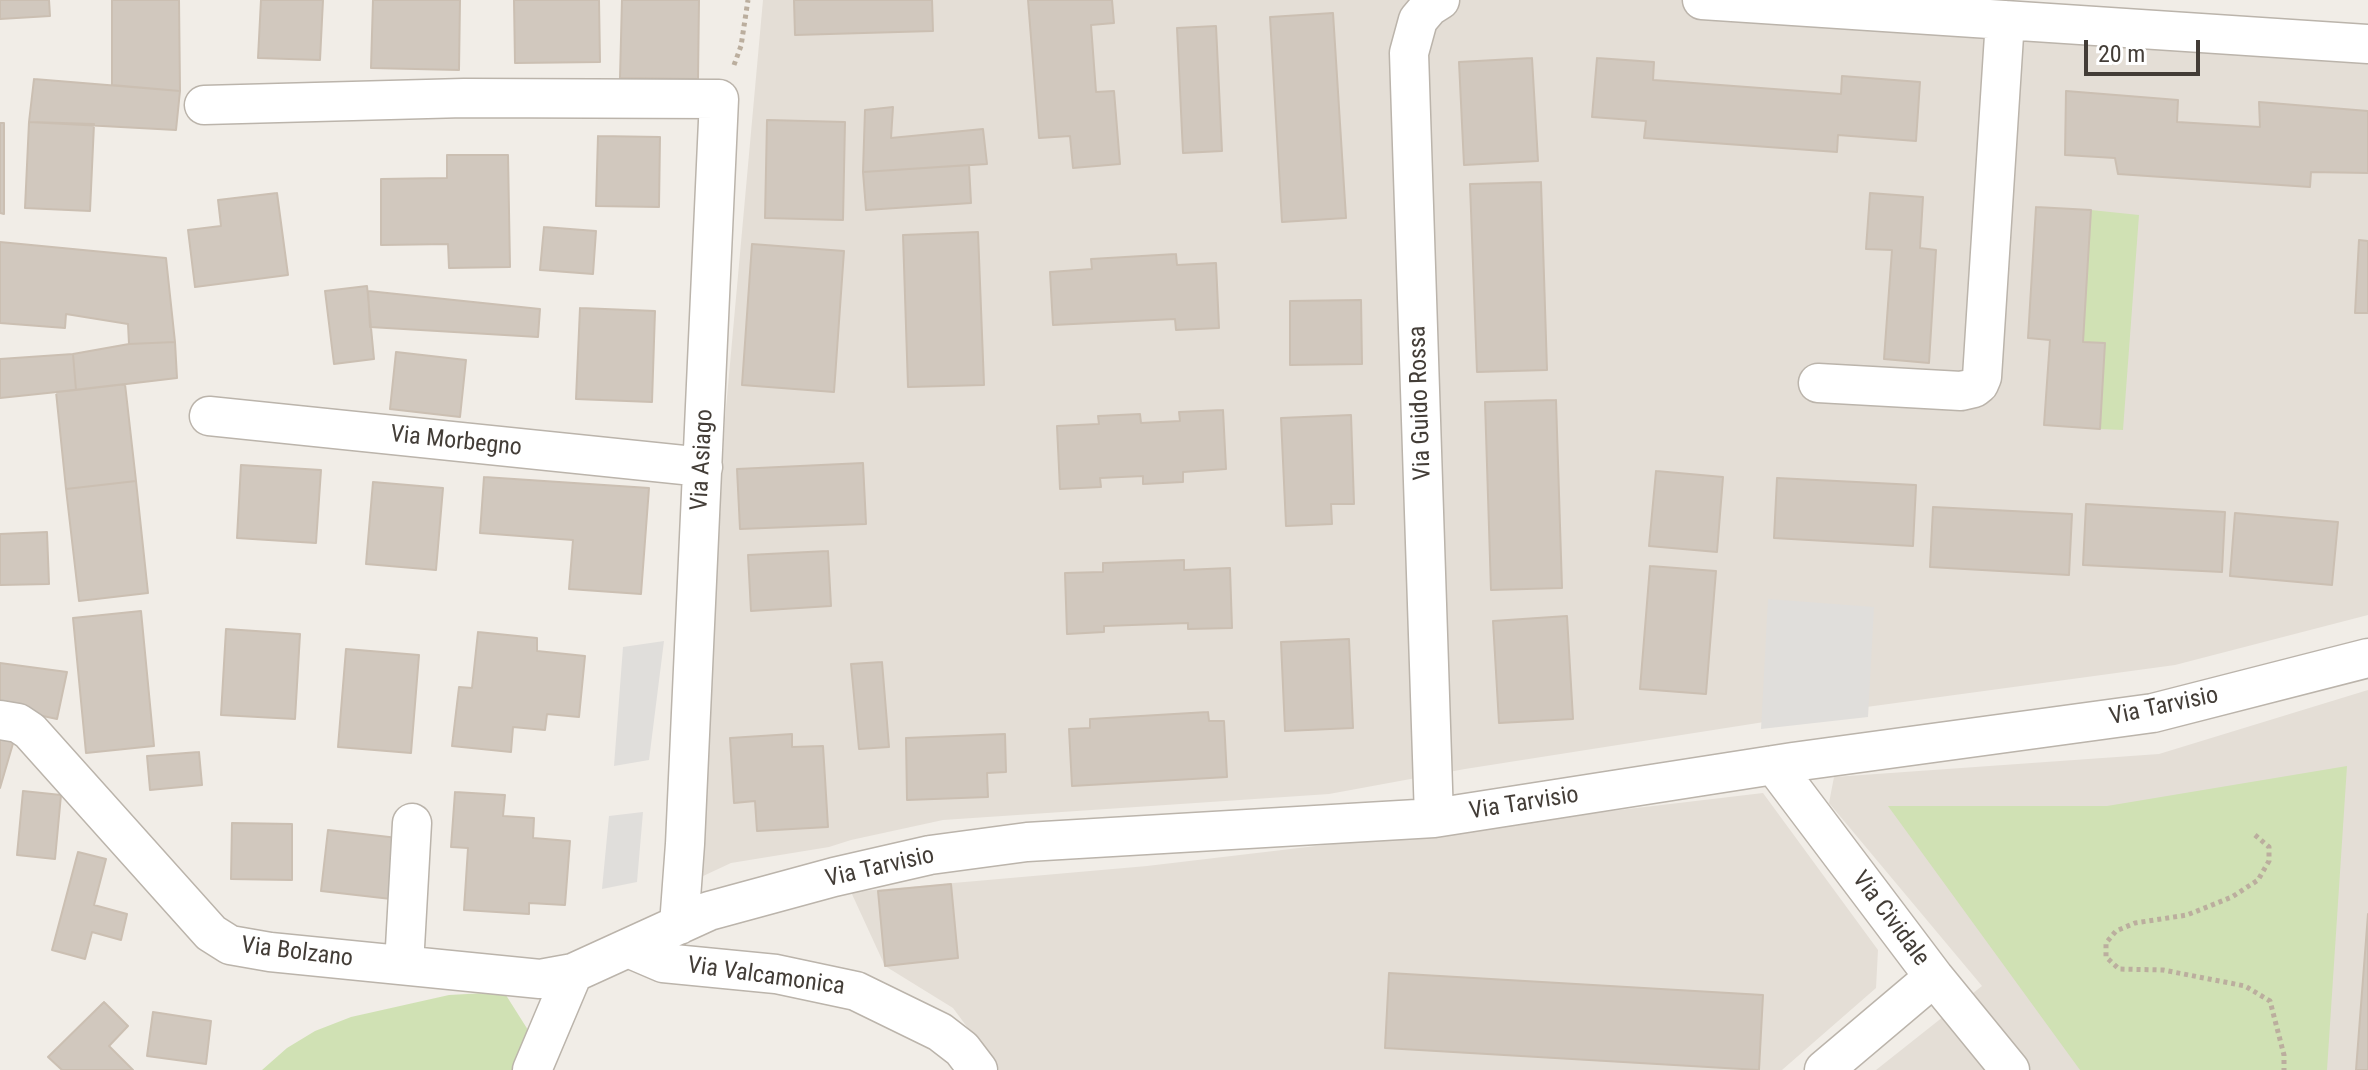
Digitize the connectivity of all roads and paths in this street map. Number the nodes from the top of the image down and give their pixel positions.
1 (748, 0) edge
2 (1440, 0) edge
3 (1702, 0) edge
4 (2005, 20) junction
5 (2368, 44) edge
6 (719, 99) junction
7 (204, 105) dead end
8 (1818, 383) dead end
9 (209, 416) dead end
10 (703, 467) junction
11 (2368, 658) edge
12 (0, 720) edge
13 (1774, 765) junction
14 (1434, 818) junction
15 (412, 823) dead end
16 (2255, 835) dead end
17 (679, 925) junction
18 (628, 948) junction
19 (404, 965) junction
20 (556, 976) junction
21 (1934, 977) junction
22 (532, 1070) edge
23 (978, 1070) edge
24 (1824, 1070) edge
25 (2010, 1070) edge
26 (2284, 1070) edge

1 - 6 path
2 - 14 street, Via Guido Rossa
3 - 4 street
4 - 5 street
4 - 8 street
6 - 7 street
6 - 10 street, Via Asiago
9 - 10 street, Via Morbegno
10 - 17 street, Via Asiago
11 - 13 street, Via Tarvisio
12 - 19 street, Via Bolzano
13 - 14 street, Via Tarvisio
13 - 21 street, Via Cividale
14 - 17 street, Via Tarvisio
15 - 19 street
16 - 26 path
17 - 18 street
18 - 20 street
18 - 23 street, Via Valcamonica
19 - 20 street, Via Bolzano
20 - 22 street
21 - 24 street
21 - 25 street, Via Cividale

